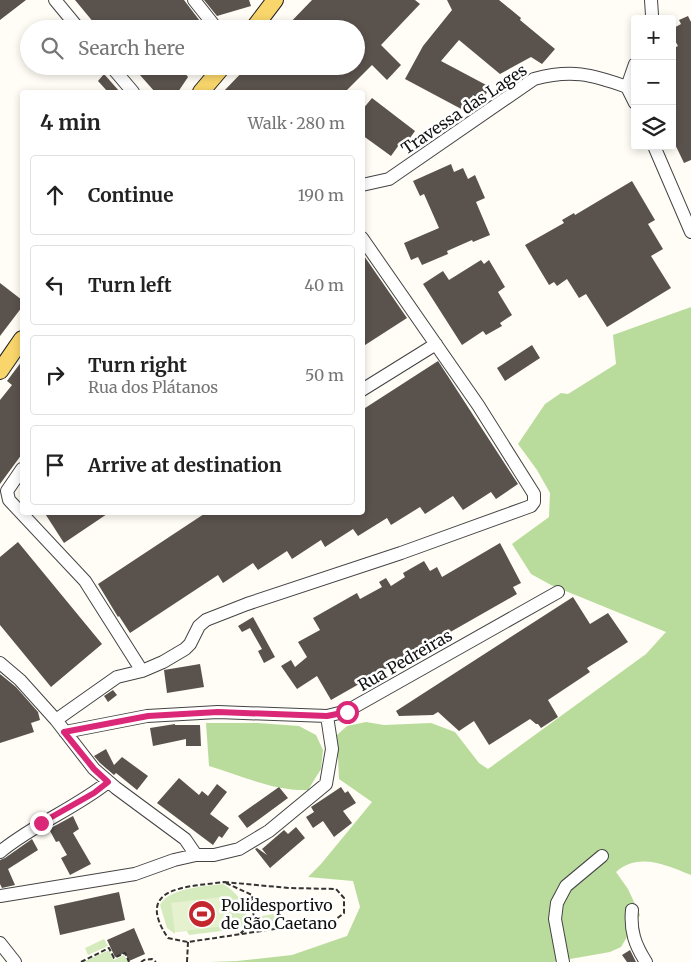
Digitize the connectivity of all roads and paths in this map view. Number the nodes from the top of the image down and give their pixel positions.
1 (55, 0) edge
2 (194, 0) edge
3 (275, 0) edge
4 (651, 0) edge
5 (652, 15) edge
6 (72, 20) edge
7 (210, 20) edge
8 (260, 20) edge
9 (119, 75) edge
10 (215, 75) edge
11 (631, 76) edge
12 (627, 87) junction
13 (131, 90) edge
14 (203, 90) edge
15 (631, 95) edge
16 (656, 150) edge
17 (365, 184) edge
18 (691, 232) edge
19 (365, 242) edge
20 (20, 342) edge
21 (436, 344) junction
22 (0, 371) edge
23 (365, 388) edge
24 (20, 472) edge
25 (20, 512) edge
26 (23, 515) edge
27 (558, 592) dead end
28 (0, 663) edge
29 (142, 671) junction
30 (327, 716) junction
31 (56, 720) junction
32 (64, 732) junction
33 (108, 782) junction
34 (0, 852) edge
35 (196, 854) junction
36 (602, 856) dead end
37 (224, 882) junction
38 (0, 896) edge
39 (632, 910) dead end
40 (240, 934) junction
41 (188, 942) junction
42 (0, 943) edge
43 (15, 962) edge
44 (82, 962) edge
45 (128, 962) edge
46 (140, 962) edge
47 (156, 962) edge
48 (187, 962) edge
49 (563, 962) edge
50 (646, 962) edge

1 - 6 street
2 - 7 street
3 - 8 main road
4 - 5 street
9 - 13 street
10 - 14 main road
11 - 12 street
12 - 15 street
12 - 17 street, Travessa das Lages
16 - 18 street
19 - 21 street
20 - 22 main road
21 - 23 street
21 - 29 street
24 - 25 street
26 - 29 street
27 - 30 street, Rua Pedreiras
28 - 31 street
29 - 31 street
30 - 32 street, Rua Pedreiras
30 - 35 street
31 - 32 street
32 - 33 street
33 - 34 street
33 - 35 street
35 - 38 street
36 - 49 street
37 - 40 path
37 - 40 path
37 - 41 path
39 - 50 street
40 - 41 path
41 - 48 path
42 - 43 street
44 - 45 path
46 - 47 path

